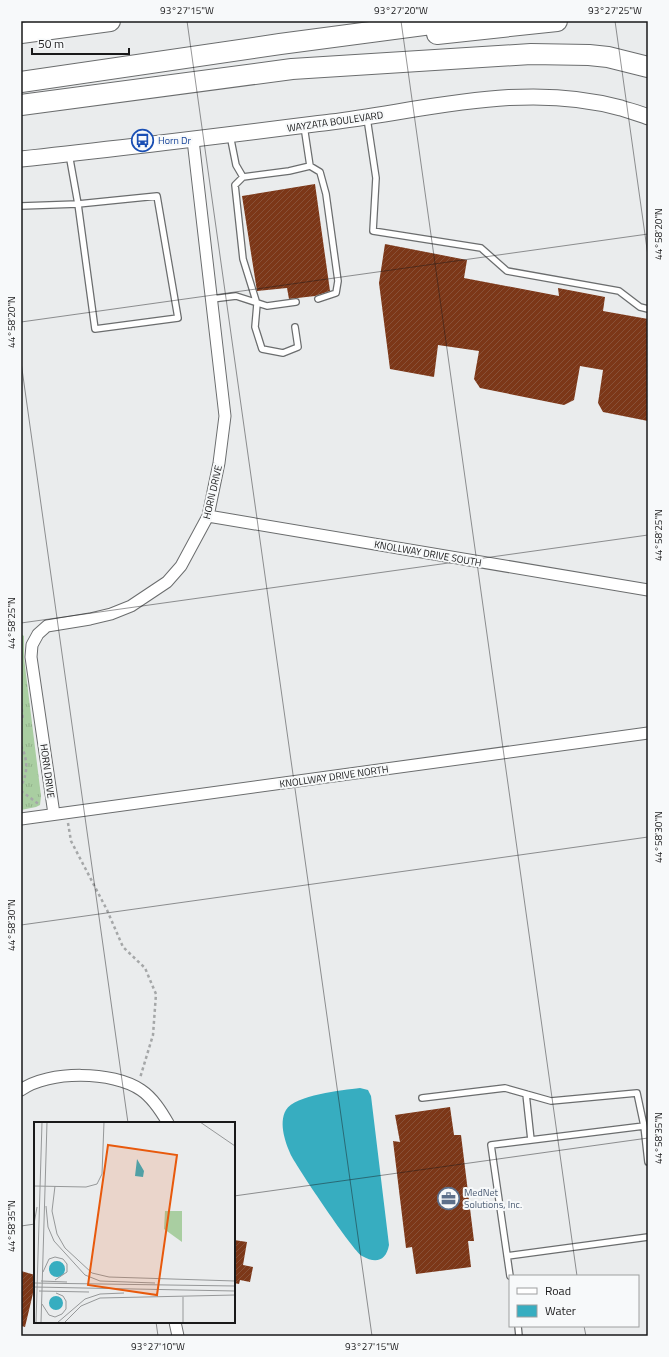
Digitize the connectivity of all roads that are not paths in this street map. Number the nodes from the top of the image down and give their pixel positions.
1 (110, 21) edge
2 (454, 21) edge
3 (557, 21) edge
4 (92, 22) edge
5 (21, 33) edge
6 (280, 44) junction
7 (648, 67) edge
8 (21, 82) edge
9 (21, 105) edge
10 (367, 117) junction
11 (648, 117) edge
12 (304, 125) junction
13 (230, 135) junction
14 (193, 140) junction
15 (69, 154) junction
16 (21, 159) edge
17 (310, 166) junction
18 (243, 177) junction
19 (78, 204) junction
20 (21, 206) edge
21 (212, 299) junction
22 (318, 299) dead end
23 (296, 302) dead end
24 (257, 304) junction
25 (648, 309) edge
26 (295, 326) dead end
27 (208, 516) junction
28 (648, 590) edge
29 (648, 733) edge
30 (54, 814) junction
31 (21, 819) edge
32 (21, 1090) edge
33 (526, 1094) junction
34 (422, 1098) dead end
35 (167, 1122) edge
36 (644, 1126) junction
37 (532, 1140) junction
38 (648, 1162) edge
39 (648, 1237) edge
40 (507, 1256) junction
41 (510, 1275) edge
42 (176, 1323) edge
43 (178, 1336) edge

1 - 4 highway
2 - 6 highway
3 - 6 highway
4 - 5 highway
6 - 8 highway
7 - 9 highway
10 - 11 street, WAYZATA BOULEVARD
10 - 12 street, WAYZATA BOULEVARD
10 - 25 lane
12 - 13 street, WAYZATA BOULEVARD
12 - 17 lane
13 - 14 street, WAYZATA BOULEVARD
13 - 18 lane
14 - 15 street, WAYZATA BOULEVARD
14 - 21 street, HORN DRIVE
15 - 16 street, WAYZATA BOULEVARD
15 - 19 lane
17 - 18 lane
17 - 22 lane
18 - 24 lane
19 - 19 lane
19 - 20 lane
21 - 24 lane
21 - 27 street, HORN DRIVE
23 - 24 lane
24 - 26 lane
27 - 28 street, KNOLLWAY DRIVE SOUTH
27 - 30 street, HORN DRIVE
29 - 30 street, KNOLLWAY DRIVE NORTH
30 - 31 street, KNOLLWAY DRIVE NORTH
32 - 35 street
33 - 34 lane
33 - 36 lane
33 - 37 lane
36 - 37 lane
36 - 38 lane
37 - 40 lane
39 - 40 lane
40 - 41 lane
42 - 43 street

